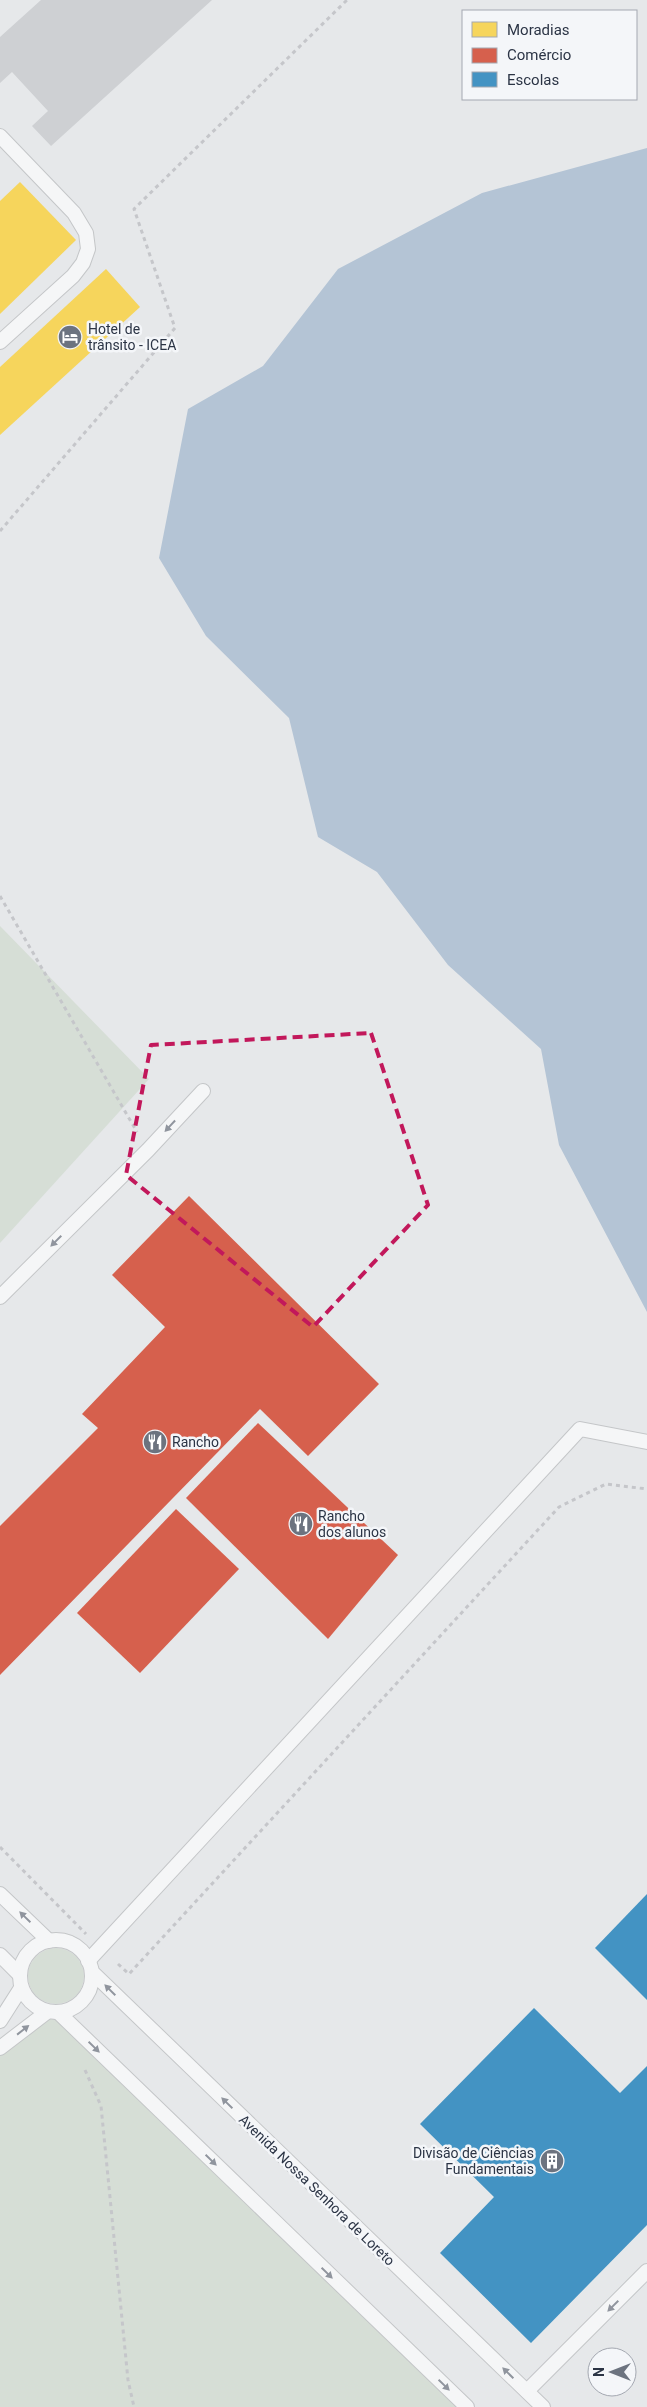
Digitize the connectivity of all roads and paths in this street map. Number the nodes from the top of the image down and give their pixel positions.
1 (347, 0) edge
2 (2, 140) edge
3 (0, 342) edge
4 (0, 531) edge
5 (0, 896) edge
6 (204, 1091) dead end
7 (148, 1150) junction
8 (0, 1297) edge
9 (647, 1442) edge
10 (647, 1489) edge
11 (0, 1847) edge
12 (0, 1894) edge
13 (49, 1941) junction
14 (99, 1948) junction
15 (0, 1955) edge
16 (90, 1966) junction
17 (20, 1981) junction
18 (53, 2012) junction
19 (0, 2021) edge
20 (0, 2048) edge
21 (82, 2063) dead end
22 (647, 2271) edge
23 (527, 2392) junction
24 (134, 2407) edge
25 (467, 2407) edge
26 (543, 2407) edge

1 - 4 path
2 - 3 lane
5 - 7 path
6 -> 7 lane
7 -> 8 lane
9 - 14 lane
10 - 14 path
11 - 14 path
13 -> 12 lane
13 - 16 lane
13 - 17 lane
14 - 16 lane
15 - 17 lane
16 - 18 lane
23 -> 16 lane, Avenida Nossa Senhora de Loreto
17 - 18 lane
17 - 19 lane
20 -> 18 lane
18 -> 25 lane
21 - 24 path
22 -> 23 lane
23 - 26 lane, Avenida Nossa Senhora de Loreto

